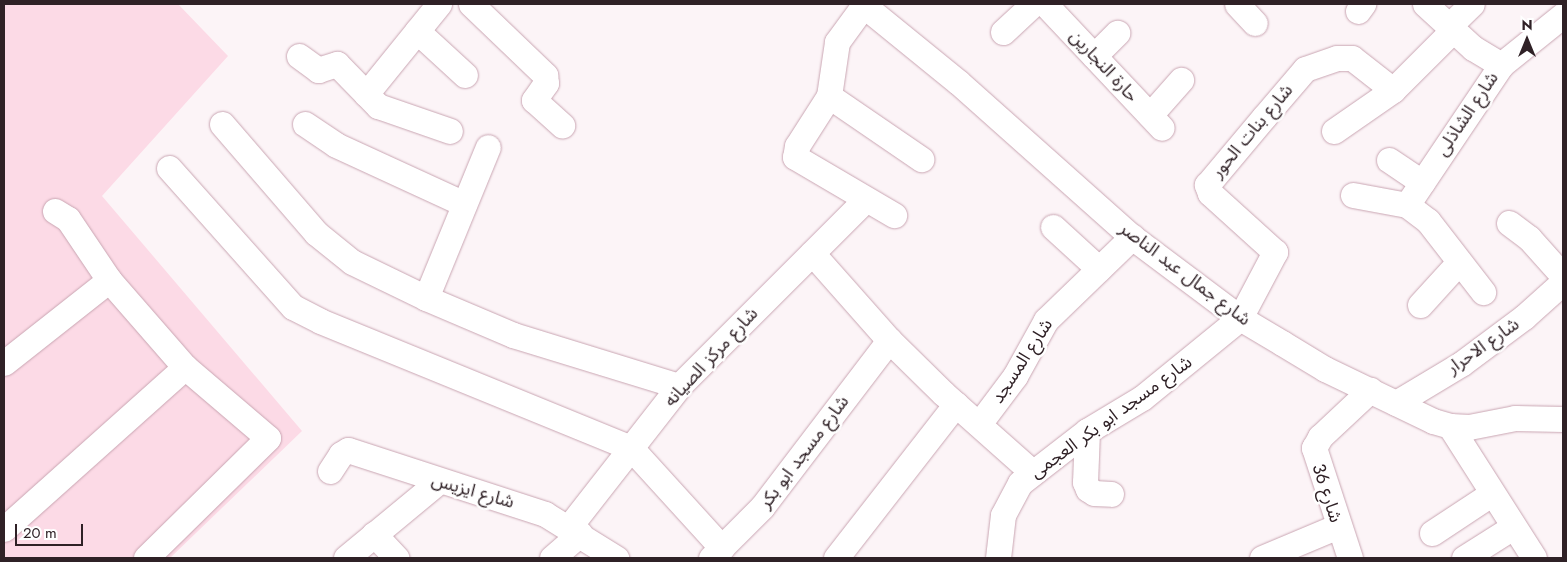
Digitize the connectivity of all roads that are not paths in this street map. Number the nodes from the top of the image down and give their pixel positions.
1 (439, 4) edge
2 (471, 4) edge
3 (863, 4) edge
4 (1033, 4) edge
5 (1045, 4) edge
6 (1237, 4) edge
7 (1425, 4) edge
8 (1472, 4) edge
9 (1563, 16) edge
10 (1255, 24) dead end
11 (1450, 29) junction
12 (416, 31) junction
13 (1003, 32) dead end
14 (1118, 33) dead end
15 (299, 56) dead end
16 (1094, 56) junction
17 (1501, 65) junction
18 (465, 75) dead end
19 (1181, 80) dead end
20 (1393, 90) junction
21 (366, 94) junction
22 (830, 96) junction
23 (222, 124) dead end
24 (305, 124) dead end
25 (562, 125) dead end
26 (450, 131) dead end
27 (1334, 131) dead end
28 (488, 147) dead end
29 (921, 159) dead end
30 (1389, 160) dead end
31 (169, 168) dead end
32 (1422, 182) junction
33 (1353, 195) dead end
34 (866, 199) junction
35 (464, 204) junction
36 (1407, 205) junction
37 (55, 211) dead end
38 (894, 215) dead end
39 (1510, 223) dead end
40 (1053, 227) dead end
41 (1132, 237) junction
42 (812, 253) junction
43 (1459, 262) junction
44 (1099, 269) junction
45 (1563, 276) edge
46 (109, 280) junction
47 (1563, 282) edge
48 (1484, 292) dead end
49 (426, 298) junction
50 (1420, 305) dead end
51 (1240, 318) junction
52 (889, 340) junction
53 (4, 362) edge
54 (185, 367) junction
55 (679, 386) junction
56 (1370, 390) junction
57 (1396, 403) junction
58 (956, 404) junction
59 (1563, 419) edge
60 (979, 424) junction
61 (1450, 426) junction
62 (1087, 431) junction
63 (631, 448) junction
64 (330, 471) dead end
65 (1033, 473) junction
66 (438, 482) junction
67 (1111, 494) dead end
68 (1491, 494) junction
69 (1338, 526) junction
70 (1513, 527) junction
71 (4, 529) edge
72 (574, 530) junction
73 (1432, 533) dead end
74 (374, 534) junction
75 (716, 553) edge
76 (146, 558) edge
77 (346, 558) edge
78 (396, 558) edge
79 (552, 558) edge
80 (616, 558) edge
81 (836, 558) edge
82 (998, 558) edge
83 (1262, 558) edge
84 (1350, 558) edge
85 (1464, 558) edge
86 (1534, 558) edge

1 - 12 street
2 - 25 street
3 - 22 street
3 - 41 street, شارع جمال عبد الناصر
4 - 13 street
5 - 16 street, حارة النجارين
6 - 10 street
7 - 11 street
8 - 11 street
9 - 17 street, شارع الشاذلى
11 - 17 street
11 - 20 street
12 - 18 street
12 - 21 street
14 - 16 street
15 - 21 street
16 - 19 street, حارة النجارين
17 - 32 street, شارع الشاذلى
20 - 27 street
20 - 51 street, شارع بنات الحور
21 - 26 street
22 - 29 street
22 - 34 street
23 - 49 street
24 - 35 street
28 - 35 street
30 - 32 street
31 - 63 street
32 - 36 street, شارع الشاذلى
33 - 36 street
34 - 38 street
34 - 42 street, شارع مركز الصيانه
35 - 49 street
36 - 43 street
37 - 46 street
39 - 45 street
40 - 44 street
41 - 44 street, شارع المسجد
41 - 51 street, شارع جمال عبد الناصر
42 - 52 street
42 - 55 street, شارع مركز الصيانه
43 - 48 street
43 - 50 street
44 - 60 street, شارع المسجد
46 - 53 street
46 - 54 street
47 - 57 street, شارع الاحرار
49 - 55 street
51 - 56 street, شارع جمال عبد الناصر
51 - 62 street, شارع مسجد ابو بكر العجمى
52 - 58 street
52 - 75 street, شارع مسجد ابو بكر
54 - 71 street
54 - 76 street
55 - 63 street, شارع مركز الصيانه
56 - 57 street, شارع جمال عبد الناصر
56 - 69 street, شارع 36
57 - 61 street, شارع جمال عبد الناصر
58 - 60 street
58 - 81 street
59 - 61 street, شارع جمال عبد الناصر
60 - 65 street
61 - 68 street
62 - 65 street, شارع مسجد ابو بكر العجمى
62 - 67 street
63 - 72 street, شارع مركز الصيانه
63 - 75 street
64 - 66 street, شارع ايزيس
65 - 82 street, شارع مسجد ابو بكر العجمى
66 - 72 street, شارع ايزيس
66 - 74 street
68 - 70 street
68 - 73 street
69 - 83 street
69 - 84 street, شارع 36
70 - 85 street
70 - 86 street
72 - 79 street, شارع مركز الصيانه
72 - 80 street, شارع ايزيس
74 - 77 street
74 - 78 street

